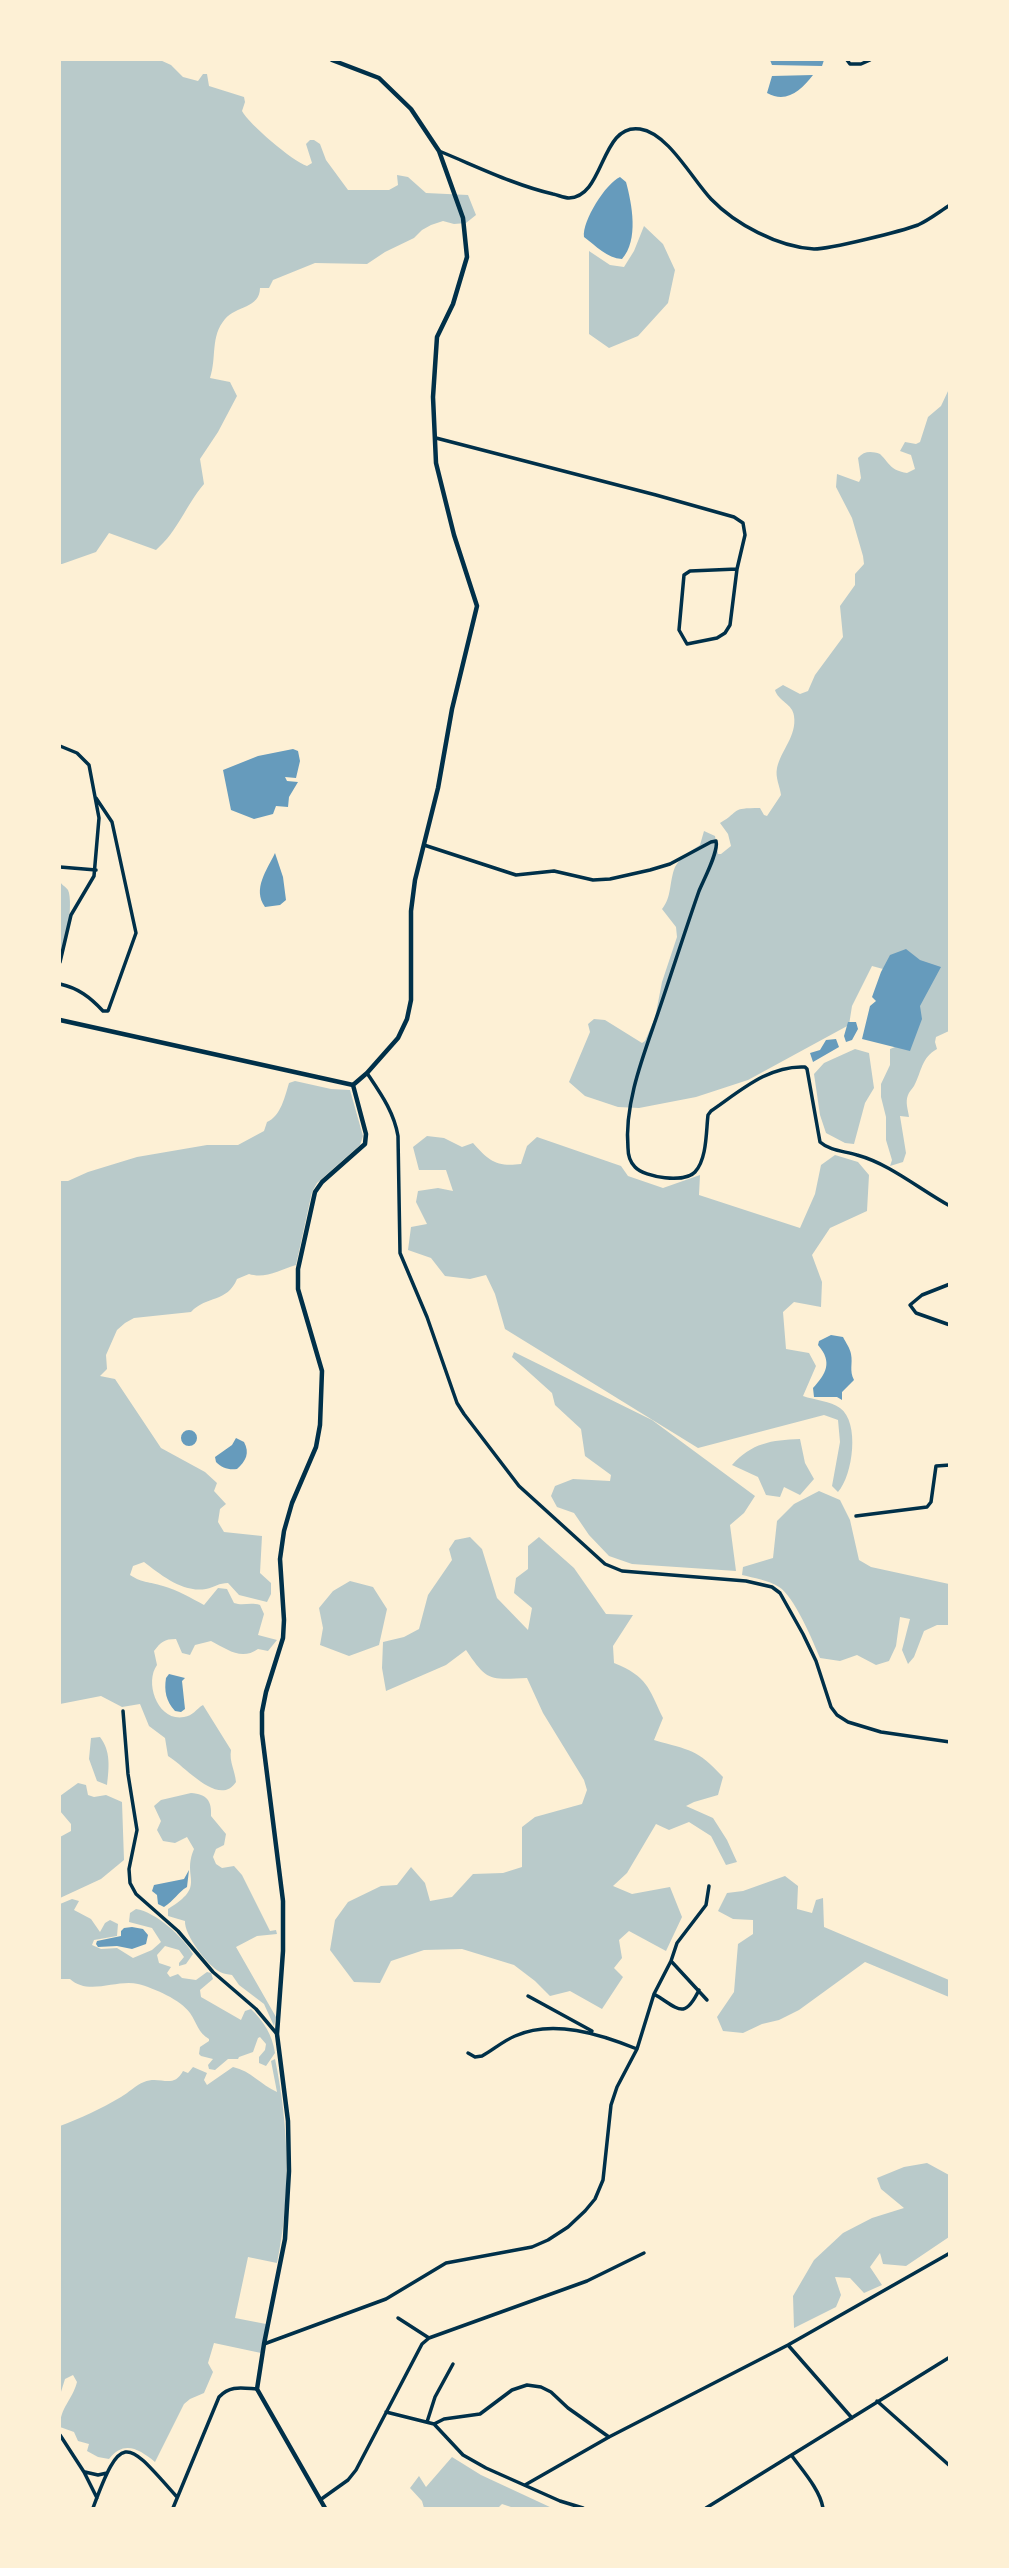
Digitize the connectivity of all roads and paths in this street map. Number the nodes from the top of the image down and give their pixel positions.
1 (332, 60) edge
2 (847, 60) edge
3 (870, 60) edge
4 (439, 151) junction
5 (950, 205) edge
6 (435, 438) junction
7 (737, 569) junction
8 (60, 746) edge
9 (96, 798) junction
10 (424, 845) junction
11 (60, 867) edge
12 (96, 870) junction
13 (60, 962) edge
14 (60, 984) edge
15 (60, 1020) edge
16 (368, 1073) junction
17 (353, 1085) junction
18 (950, 1206) edge
19 (950, 1284) edge
20 (950, 1325) edge
21 (950, 1465) edge
22 (856, 1516) dead end
23 (123, 1711) dead end
24 (950, 1742) edge
25 (709, 1886) dead end
26 (671, 1961) junction
27 (699, 1990) junction
28 (654, 1994) junction
29 (528, 1996) dead end
30 (707, 2000) dead end
31 (277, 2034) junction
32 (597, 2034) junction
33 (637, 2049) junction
34 (468, 2053) dead end
35 (643, 2253) dead end
36 (950, 2253) edge
37 (398, 2318) dead end
38 (429, 2338) junction
39 (264, 2344) junction
40 (788, 2345) junction
41 (950, 2357) edge
42 (453, 2364) dead end
43 (257, 2389) junction
44 (877, 2401) junction
45 (386, 2412) junction
46 (852, 2418) junction
47 (426, 2422) junction
48 (434, 2424) junction
49 (60, 2435) edge
50 (609, 2437) junction
51 (792, 2456) junction
52 (950, 2466) edge
53 (84, 2472) junction
54 (107, 2473) junction
55 (525, 2484) junction
56 (177, 2497) junction
57 (97, 2498) junction
58 (320, 2500) junction
59 (93, 2508) edge
60 (173, 2508) edge
61 (324, 2508) edge
62 (583, 2508) edge
63 (706, 2508) edge
64 (823, 2508) edge

1 - 4 street
2 - 3 street
4 - 5 street
4 - 6 street
6 - 7 street
6 - 10 street
7 - 7 street
8 - 9 street
9 - 12 street
9 - 14 street
10 - 16 street
10 - 18 street
11 - 12 street
12 - 13 street
15 - 17 street
16 - 17 street
16 - 24 street
17 - 31 street
19 - 20 street
21 - 22 street
23 - 31 street
25 - 26 street
26 - 27 street
26 - 28 street
27 - 28 street
27 - 30 street
28 - 33 street
29 - 32 street
31 - 39 street
32 - 33 street
32 - 34 street
33 - 39 street
35 - 38 street
36 - 40 street
37 - 38 street
38 - 45 street
39 - 43 street
40 - 46 street
40 - 50 street
41 - 44 street
42 - 47 street
43 - 56 street
43 - 58 street
44 - 46 street
44 - 52 street
45 - 47 street
45 - 58 street
46 - 51 street
47 - 48 street
48 - 50 street
48 - 55 street
49 - 53 street
50 - 55 street
51 - 63 street
51 - 64 street
53 - 54 street
53 - 57 street
54 - 56 street
54 - 57 street
55 - 62 street
56 - 60 street
57 - 59 street
58 - 61 street

